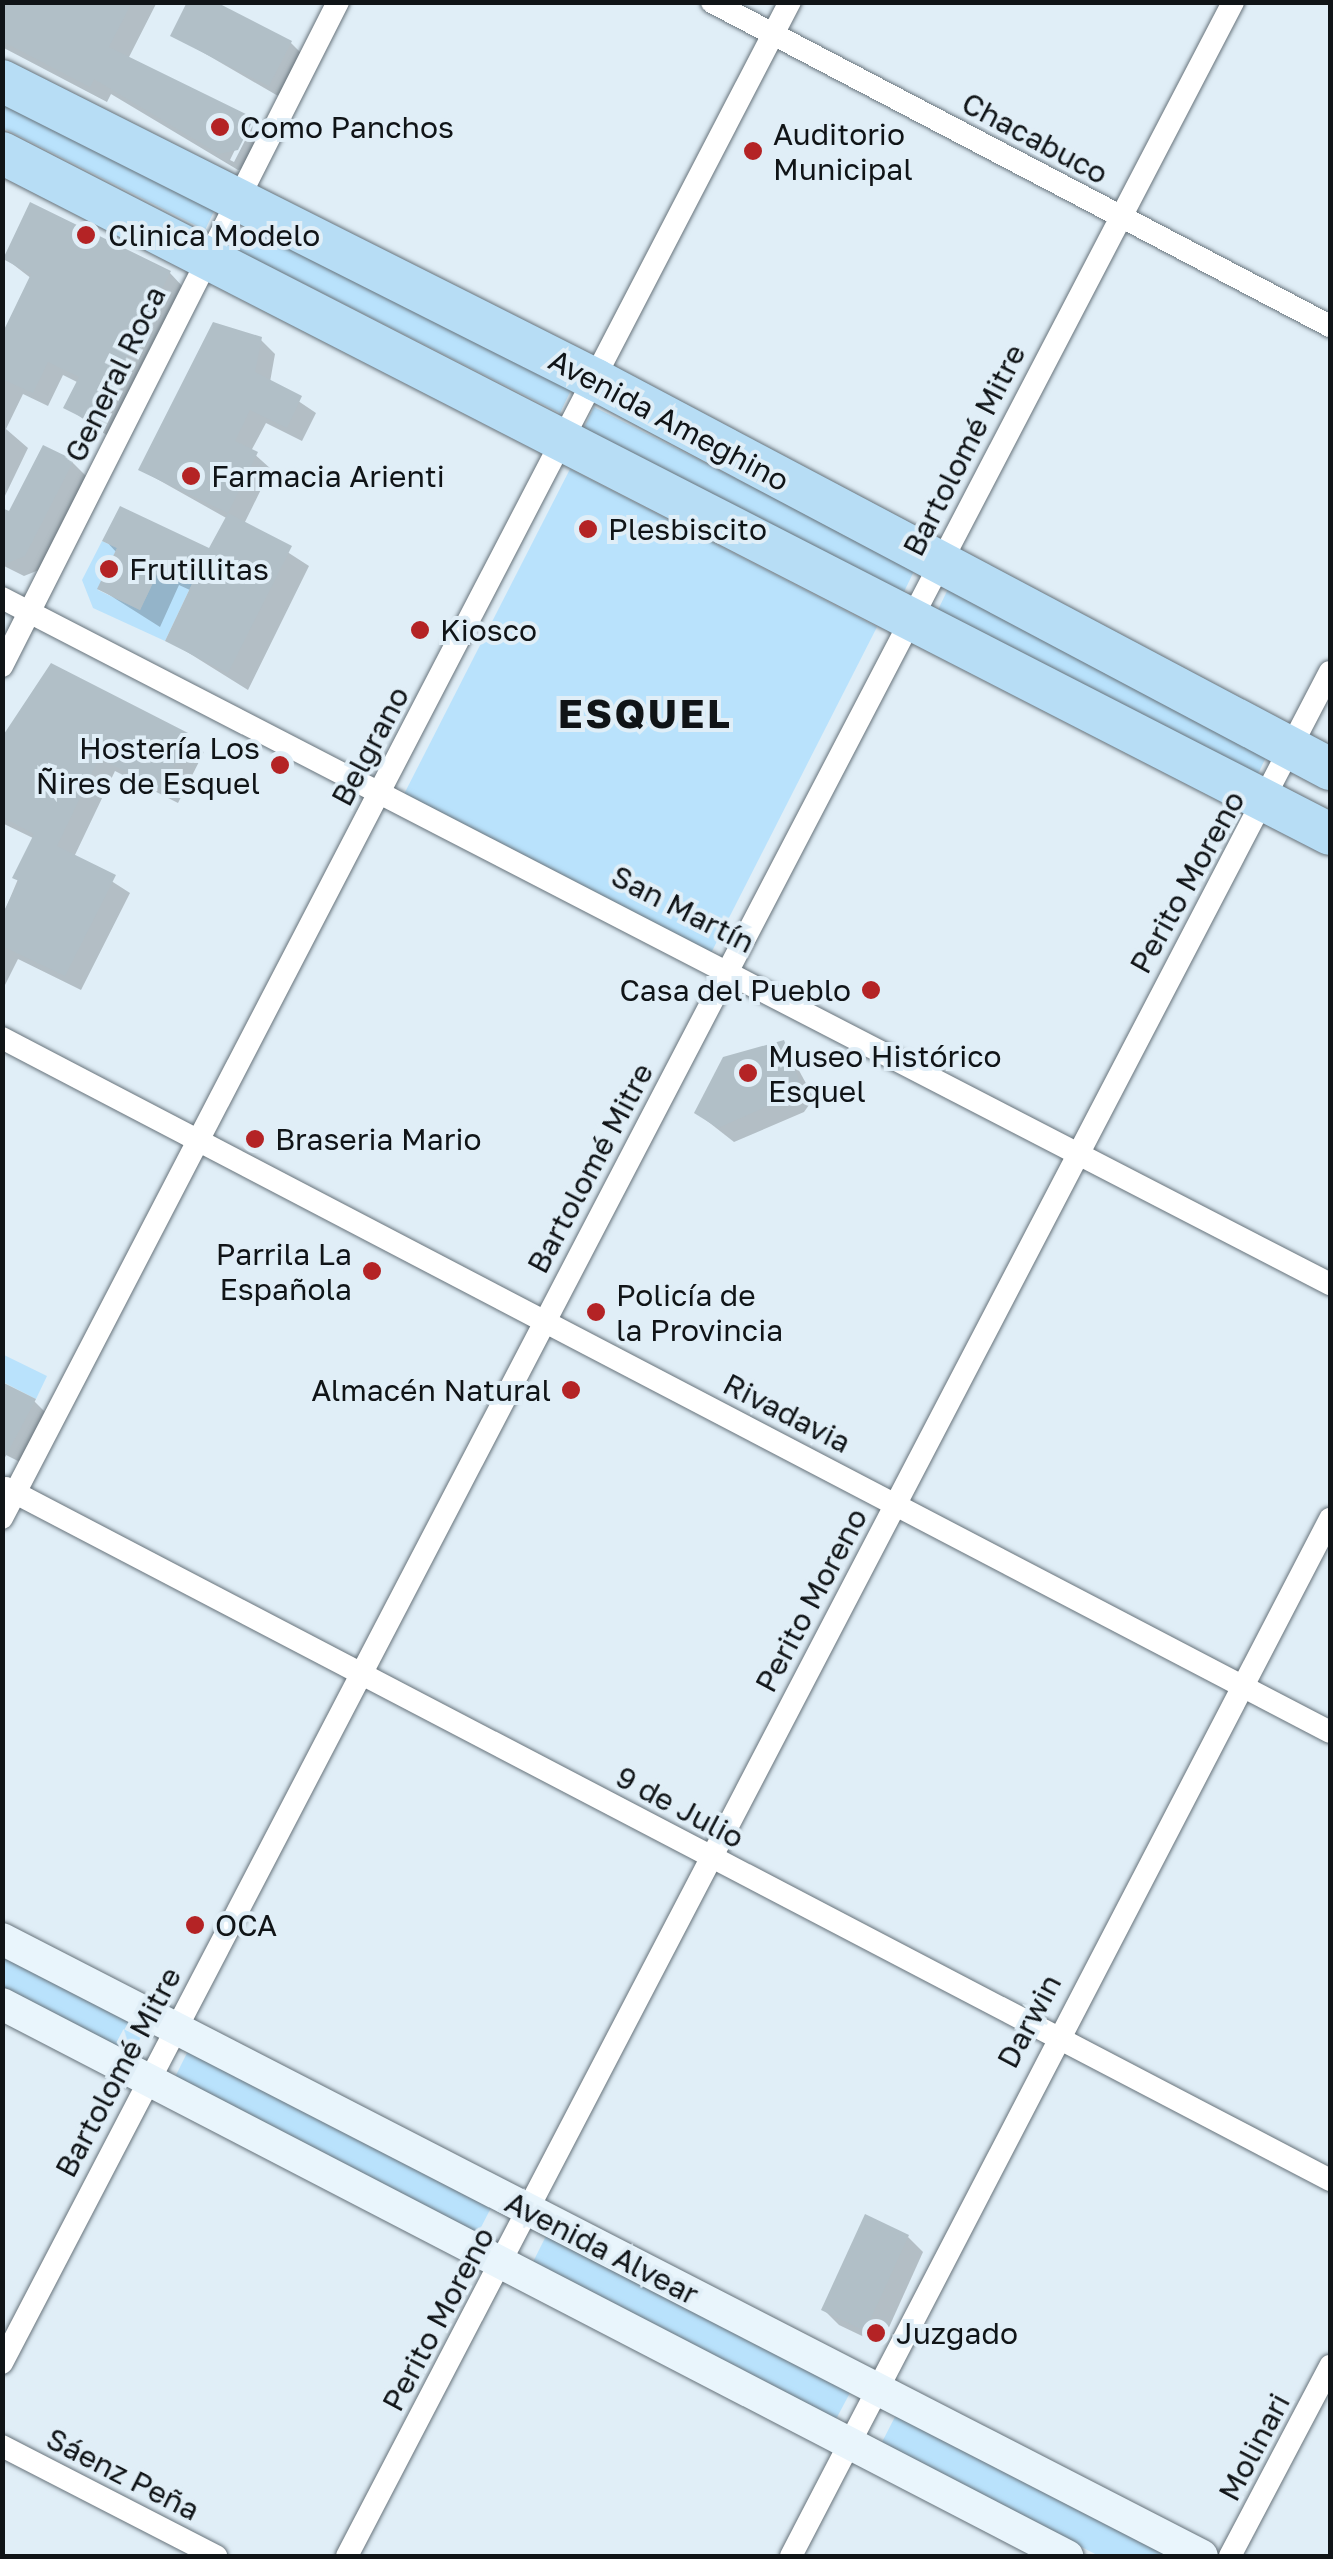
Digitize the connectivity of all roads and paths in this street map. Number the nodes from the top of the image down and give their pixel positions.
1 (338, 2) edge
2 (712, 2) edge
3 (790, 2) edge
4 (1233, 2) edge
5 (774, 35) junction
6 (2, 81) edge
7 (2, 153) edge
8 (236, 200) junction
9 (1120, 216) junction
10 (208, 254) junction
11 (1330, 326) edge
12 (596, 380) junction
13 (564, 444) junction
14 (940, 562) junction
15 (2, 598) edge
16 (31, 612) junction
17 (908, 624) junction
18 (2, 666) edge
19 (1330, 672) edge
20 (1292, 749) junction
21 (1330, 769) edge
22 (380, 790) junction
23 (1266, 800) junction
24 (1330, 834) edge
25 (732, 967) junction
26 (2, 1038) edge
27 (198, 1141) junction
28 (1075, 1150) junction
29 (1330, 1284) edge
30 (542, 1321) junction
31 (9, 1490) edge
32 (896, 1502) junction
33 (2, 1518) edge
34 (1330, 1519) edge
35 (362, 1671) junction
36 (1242, 1687) junction
37 (1330, 1732) edge
38 (710, 1857) junction
39 (2, 1938) edge
40 (2, 2004) edge
41 (175, 2030) junction
42 (1055, 2037) junction
43 (146, 2078) junction
44 (1330, 2180) edge
45 (529, 2211) junction
46 (502, 2261) junction
47 (2, 2363) edge
48 (1330, 2366) edge
49 (875, 2387) junction
50 (848, 2442) junction
51 (2, 2446) edge
52 (216, 2556) edge
53 (347, 2556) edge
54 (791, 2556) edge
55 (1067, 2556) edge
56 (1202, 2556) edge
57 (1230, 2556) edge

1 - 8 street, General Roca
2 - 5 street, Chacabuco
3 - 5 street, Belgrano
4 - 9 street, Bartolomé Mitre
5 - 9 street, Chacabuco
5 - 12 street, Belgrano
6 - 8 highway, Avenida Ameghino
7 - 10 highway
8 - 10 street, General Roca
8 - 12 highway, Avenida Ameghino
9 - 11 street, Chacabuco
9 - 14 street, Bartolomé Mitre
10 - 13 highway
10 - 16 street, General Roca
12 - 13 street, Belgrano
12 - 14 highway, Avenida Ameghino
13 - 17 highway
13 - 22 street, Belgrano
14 - 17 street, Bartolomé Mitre
14 - 20 highway, Avenida Ameghino
15 - 16 street, San Martín
16 - 18 street, General Roca
16 - 22 street, San Martín
17 - 23 highway
17 - 25 street, Bartolomé Mitre
19 - 20 street, Perito Moreno
20 - 21 highway, Avenida Ameghino
20 - 23 street, Perito Moreno
22 - 25 street, San Martín
22 - 27 street, Belgrano
23 - 24 highway
23 - 28 street, Perito Moreno
25 - 28 street, San Martín
25 - 30 street, Bartolomé Mitre
26 - 27 street, Rivadavia
27 - 30 street, Rivadavia
27 - 31 street, Belgrano
28 - 29 street, San Martín
28 - 32 street, Perito Moreno
30 - 32 street, Rivadavia
30 - 35 street, Bartolomé Mitre
31 - 33 street, Belgrano
31 - 35 street, 9 de Julio
32 - 36 street, Rivadavia
32 - 38 street, Perito Moreno
34 - 36 street, Darwin
35 - 38 street, 9 de Julio
35 - 41 street, Bartolomé Mitre
36 - 37 street, Rivadavia
36 - 42 street, Darwin
38 - 42 street, 9 de Julio
38 - 45 street, Perito Moreno
39 - 41 main road, Avenida Alvear
40 - 43 main road, Avenida Alvear
41 - 43 street, Bartolomé Mitre
41 - 45 main road, Avenida Alvear
42 - 44 street, 9 de Julio
42 - 49 street, Darwin
43 - 46 main road, Avenida Alvear
43 - 47 street, Bartolomé Mitre
45 - 46 street, Perito Moreno
45 - 49 main road, Avenida Alvear
46 - 50 main road, Avenida Alvear
46 - 53 street, Perito Moreno
48 - 57 street, Molinari
49 - 50 street, Darwin
49 - 56 main road, Avenida Alvear
50 - 54 street, Darwin
50 - 55 main road, Avenida Alvear
51 - 52 street, Sáenz Peña

